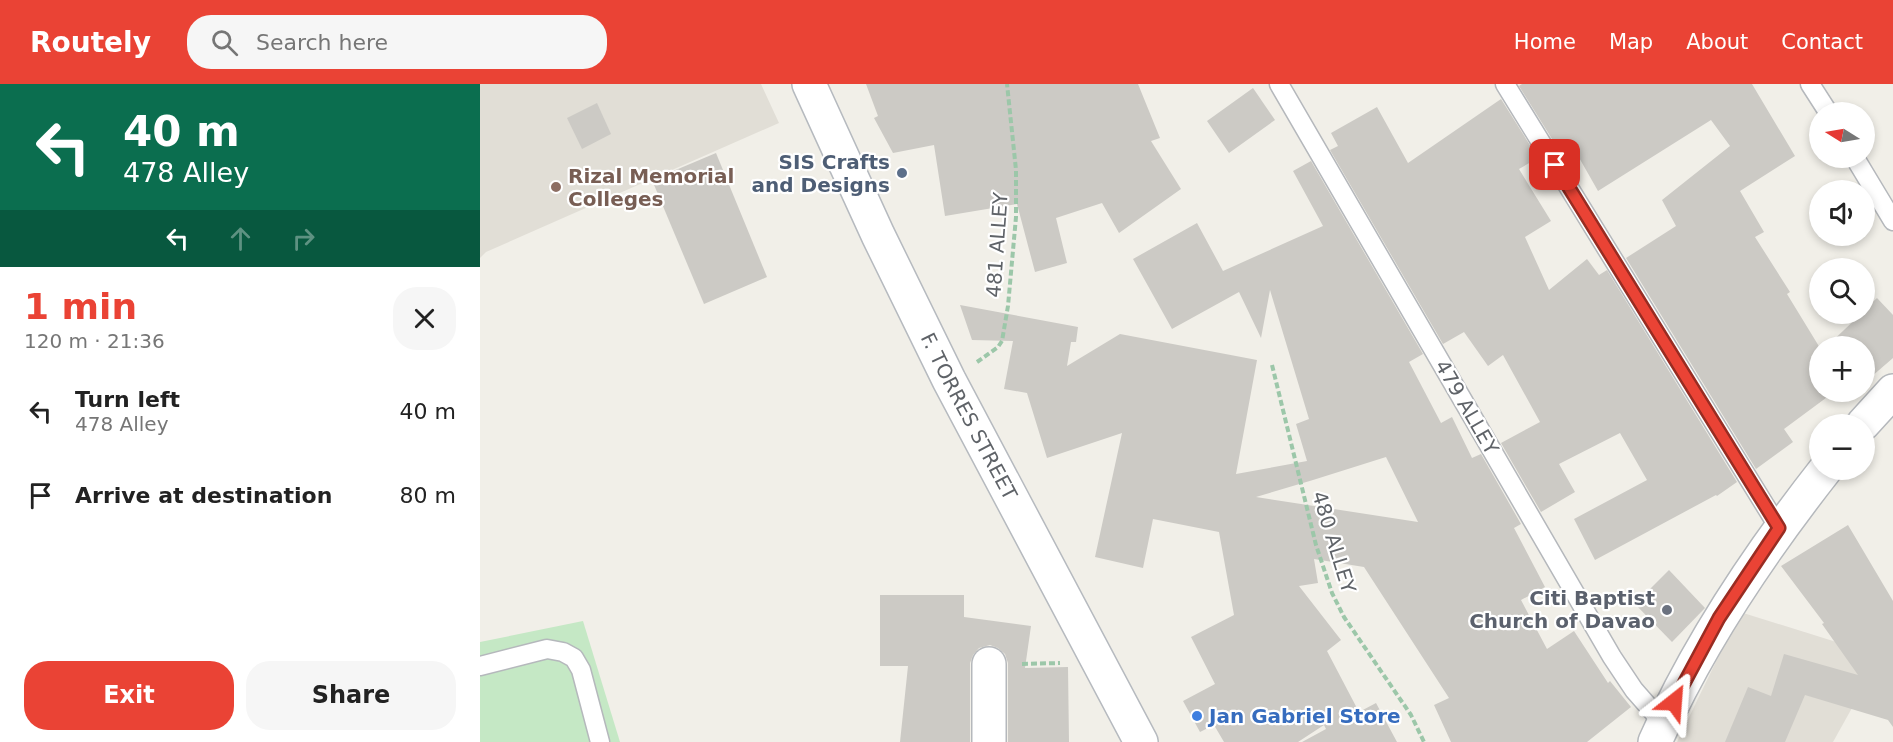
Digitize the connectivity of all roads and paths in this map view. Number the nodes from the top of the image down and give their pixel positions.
1 (809, 84) edge
2 (1006, 84) edge
3 (1279, 84) edge
4 (1505, 84) edge
5 (1810, 84) edge
6 (1821, 102) edge
7 (1861, 168) edge
8 (1893, 221) edge
9 (1272, 365) dead end
10 (949, 380) junction
11 (1893, 391) edge
12 (1872, 414) edge
13 (1817, 480) edge
14 (1779, 528) junction
15 (1092, 652) junction
16 (989, 664) joint
17 (480, 666) edge
18 (1659, 733) edge
19 (600, 742) edge
20 (989, 742) edge
21 (1141, 742) edge
22 (1424, 742) edge

1 - 10 main road, F. TORRES STREET
2 - 10 path, 481 ALLEY
3 - 18 lane, 479 ALLEY
4 - 14 lane
5 - 6 lane
7 - 8 lane
9 - 22 path, 480 ALLEY
10 - 15 main road, F. TORRES STREET
11 - 12 main road
13 - 14 main road
14 - 18 main road
15 - 16 path
15 - 21 main road, F. TORRES STREET
16 - 20 main road
17 - 19 lane

